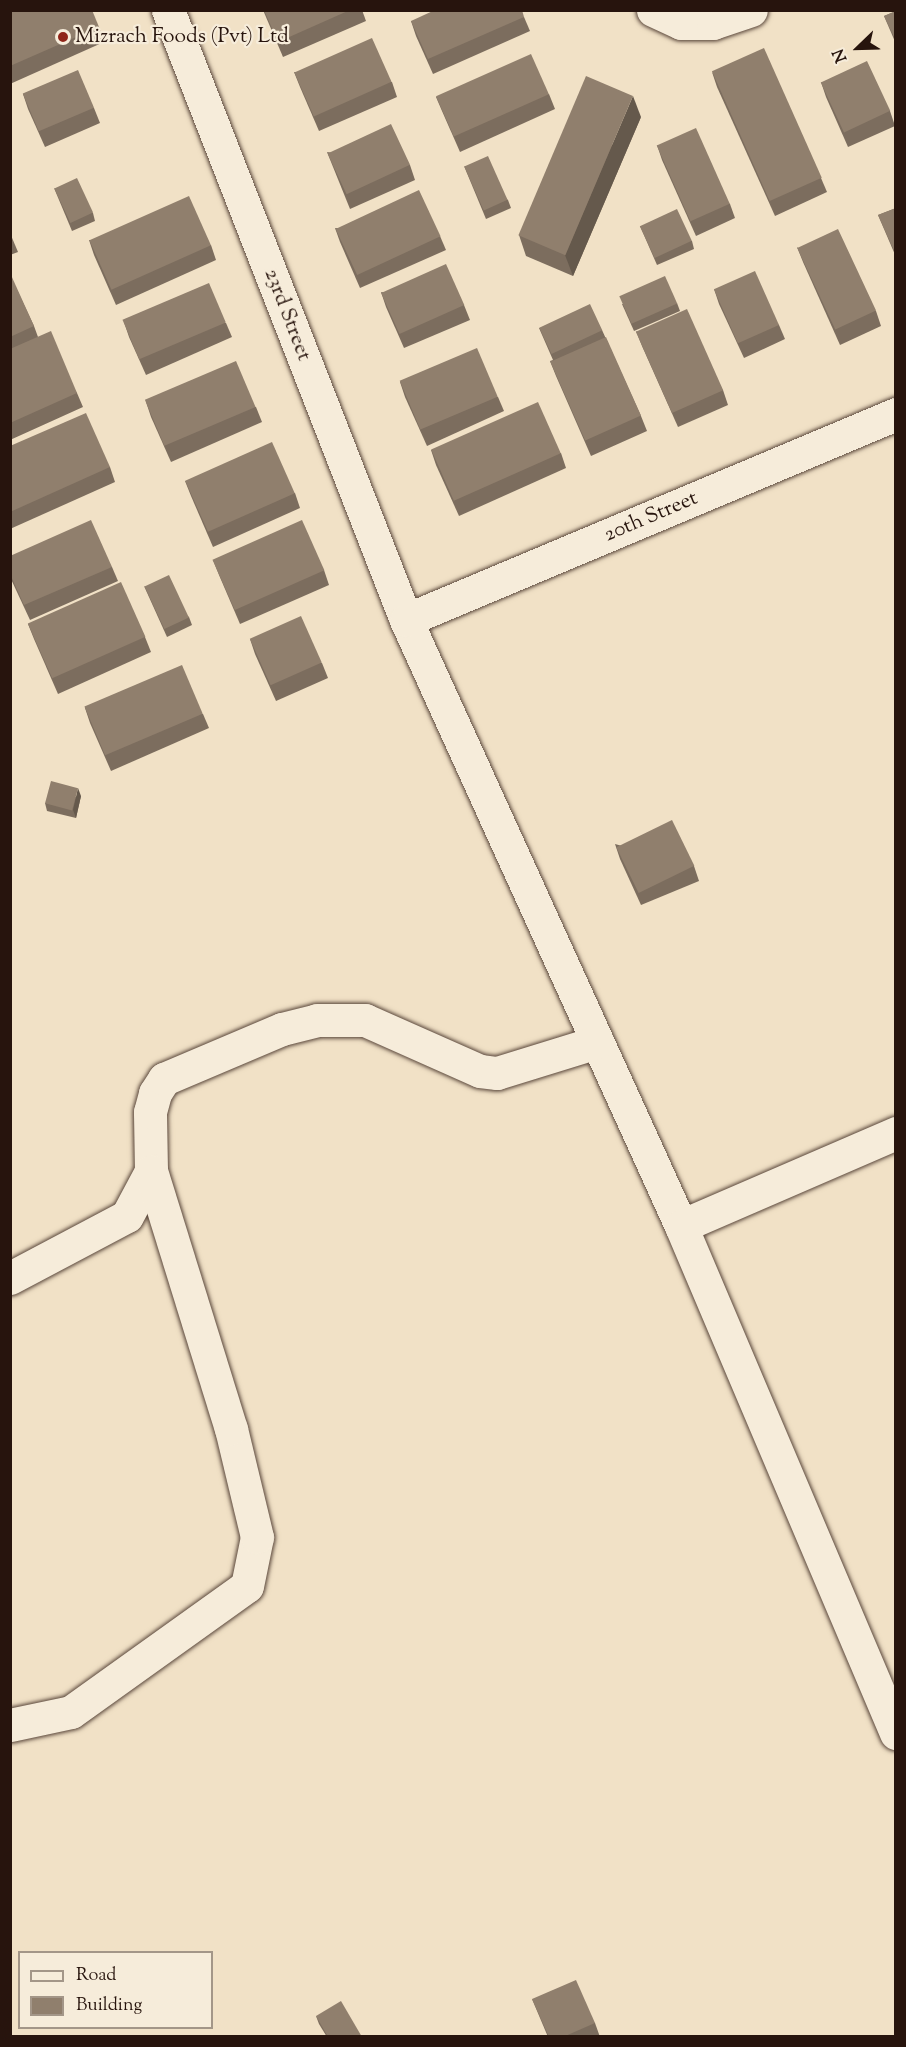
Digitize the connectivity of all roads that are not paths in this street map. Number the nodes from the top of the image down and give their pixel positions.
1 (168, 10) edge
2 (653, 10) edge
3 (752, 10) edge
4 (896, 414) edge
5 (406, 620) junction
6 (597, 1042) junction
7 (896, 1133) edge
8 (151, 1171) junction
9 (681, 1226) junction
10 (10, 1278) edge
11 (10, 1725) edge
12 (896, 1734) edge

1 - 5 street, 23rd Street
2 - 3 street
4 - 5 street, 20th Street
5 - 6 street, 23rd Street
6 - 8 street
6 - 9 street, 23rd Street
7 - 9 street
8 - 10 street
8 - 11 street
9 - 12 street, 23rd Street

